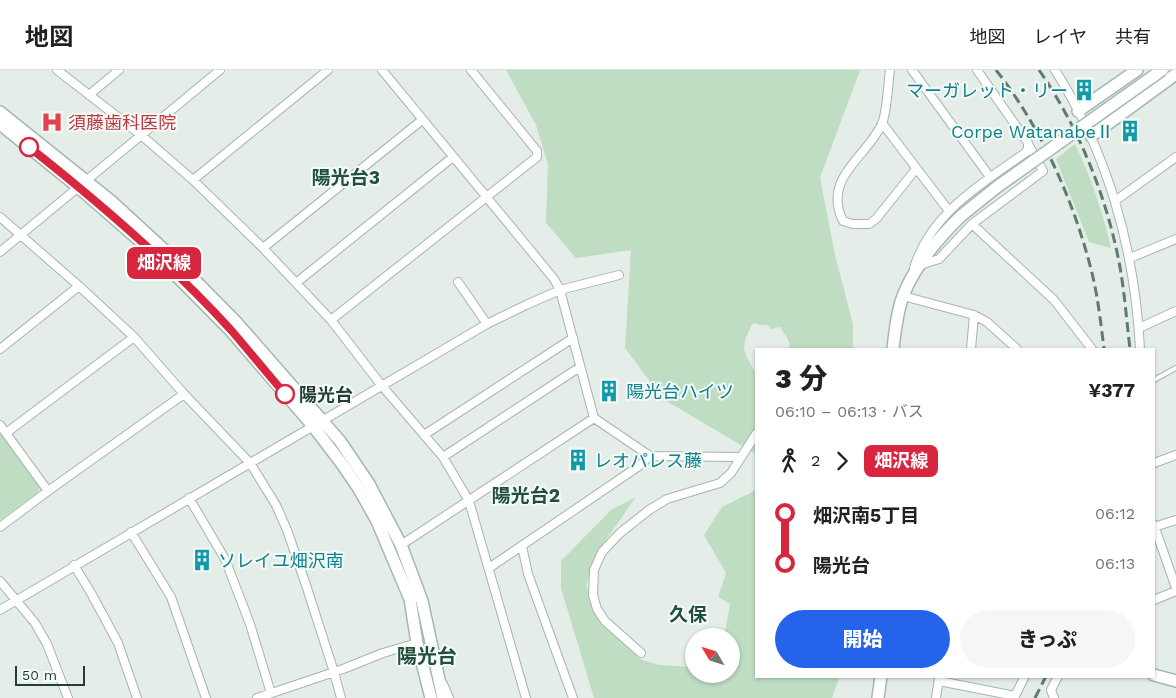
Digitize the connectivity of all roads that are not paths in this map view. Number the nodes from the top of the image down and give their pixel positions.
1 (57, 70) edge
2 (119, 70) edge
3 (220, 70) edge
4 (328, 70) edge
5 (382, 70) edge
6 (471, 70) edge
7 (890, 70) edge
8 (912, 70) edge
9 (977, 70) edge
10 (1055, 70) edge
11 (1137, 70) edge
12 (1162, 70) edge
13 (1176, 74) edge
14 (89, 95) junction
15 (1078, 111) junction
16 (0, 112) edge
17 (422, 120) junction
18 (882, 123) junction
19 (0, 124) edge
20 (141, 135) junction
21 (1091, 136) junction
22 (1028, 143) junction
23 (1176, 157) edge
24 (453, 158) junction
25 (916, 169) junction
26 (990, 177) junction
27 (193, 180) junction
28 (82, 184) junction
29 (485, 197) junction
30 (1115, 201) junction
31 (949, 211) junction
32 (0, 217) edge
33 (972, 224) junction
34 (22, 234) junction
35 (1176, 239) edge
36 (263, 248) junction
37 (0, 252) edge
38 (1130, 258) junction
39 (920, 265) junction
40 (619, 275) dead end
41 (458, 282) dead end
42 (910, 282) junction
43 (296, 283) junction
44 (79, 286) junction
45 (560, 290) junction
46 (903, 296) junction
47 (1176, 311) edge
48 (974, 315) junction
49 (330, 320) junction
50 (487, 324) junction
51 (1139, 328) junction
52 (134, 337) junction
53 (573, 338) junction
54 (893, 348) edge
55 (971, 348) edge
56 (1016, 348) edge
57 (1091, 348) edge
58 (1140, 348) edge
59 (0, 349) edge
60 (580, 367) junction
61 (1176, 368) edge
62 (1155, 379) edge
63 (382, 386) junction
64 (184, 394) junction
65 (594, 418) junction
66 (317, 423) junction
67 (0, 425) edge
68 (6, 433) junction
69 (424, 435) junction
70 (755, 436) edge
71 (1176, 455) edge
72 (650, 456) junction
73 (442, 457) junction
74 (741, 457) junction
75 (1155, 462) edge
76 (250, 463) junction
77 (48, 490) junction
78 (189, 498) junction
79 (469, 501) junction
80 (1176, 520) edge
81 (1155, 526) edge
82 (0, 527) edge
83 (1155, 529) edge
84 (132, 532) junction
85 (401, 545) junction
86 (522, 546) junction
87 (74, 565) junction
88 (489, 568) junction
89 (0, 581) edge
90 (1176, 590) edge
91 (16, 599) junction
92 (1155, 600) edge
93 (0, 610) edge
94 (417, 643) junction
95 (641, 653) dead end
96 (437, 671) junction
97 (334, 672) junction
98 (1155, 675) edge
99 (881, 678) edge
100 (1024, 678) edge
101 (1057, 678) edge
102 (939, 679) edge
103 (1176, 681) edge
104 (428, 685) junction
105 (271, 693) junction
106 (1015, 697) edge
107 (68, 698) edge
108 (137, 698) edge
109 (206, 698) edge
110 (257, 698) edge
111 (340, 698) edge
112 (426, 698) edge
113 (431, 698) edge
114 (443, 698) edge
115 (449, 698) edge
116 (526, 698) edge
117 (572, 698) edge
118 (878, 698) edge
119 (936, 698) edge
120 (1054, 698) edge

1 - 14 street
2 - 14 street
3 - 20 street
4 - 27 street
5 - 17 street
6 - 29 street
7 - 18 street
8 - 26 street
9 - 22 street
10 - 15 street
11 - 15 street
12 - 39 street, bridge
13 - 21 street
14 - 20 street
15 - 21 street
16 - 28 street
17 - 24 street
17 - 36 street
18 - 25 street
18 - 25 street
19 - 28 street
20 - 27 street
20 - 28 street
21 - 30 street
22 - 26 street
22 - 33 street
23 - 30 street
24 - 29 street
24 - 43 street
25 - 31 street
26 - 31 street
27 - 36 street
28 - 34 street
28 - 66 street
29 - 45 street
29 - 49 street
30 - 38 street
31 - 42 street
32 - 34 street
33 - 39 street
33 - 57 street
34 - 37 street
34 - 44 street
35 - 38 street
36 - 43 street
38 - 51 street
39 - 42 street
40 - 45 street
41 - 50 street
42 - 46 street
43 - 49 street
44 - 52 street
44 - 59 street
45 - 50 street
45 - 53 street
46 - 48 street
46 - 54 street
47 - 51 street
48 - 55 street
48 - 56 street
49 - 63 street
50 - 63 street
51 - 58 street
52 - 64 street
52 - 68 street
53 - 60 street
53 - 69 street
60 - 65 street
60 - 73 street
61 - 62 lane
63 - 66 street
63 - 69 street
64 - 76 street
64 - 77 street
65 - 72 street
65 - 79 street
66 - 76 street
66 - 85 street
66 - 94 street
67 - 68 street
68 - 77 street
69 - 73 street
70 - 74 street
71 - 75 street
72 - 74 street
72 - 86 street
73 - 79 street
74 - 95 street
76 - 78 street
76 - 97 street
77 - 82 street
78 - 84 street
78 - 105 street
79 - 85 street
79 - 88 street
80 - 81 street
83 - 90 street
84 - 87 street
84 - 109 street
85 - 96 street
86 - 88 street
86 - 117 street
87 - 91 street
87 - 108 street
88 - 116 street
89 - 91 street
90 - 92 street
91 - 93 street
91 - 107 street
94 - 97 street
94 - 104 street
96 - 114 street
96 - 115 street
97 - 105 street
97 - 111 street
98 - 103 street
99 - 118 street
100 - 106 street
101 - 120 street
102 - 106 street
102 - 119 street
104 - 112 street
104 - 113 street
105 - 110 street

